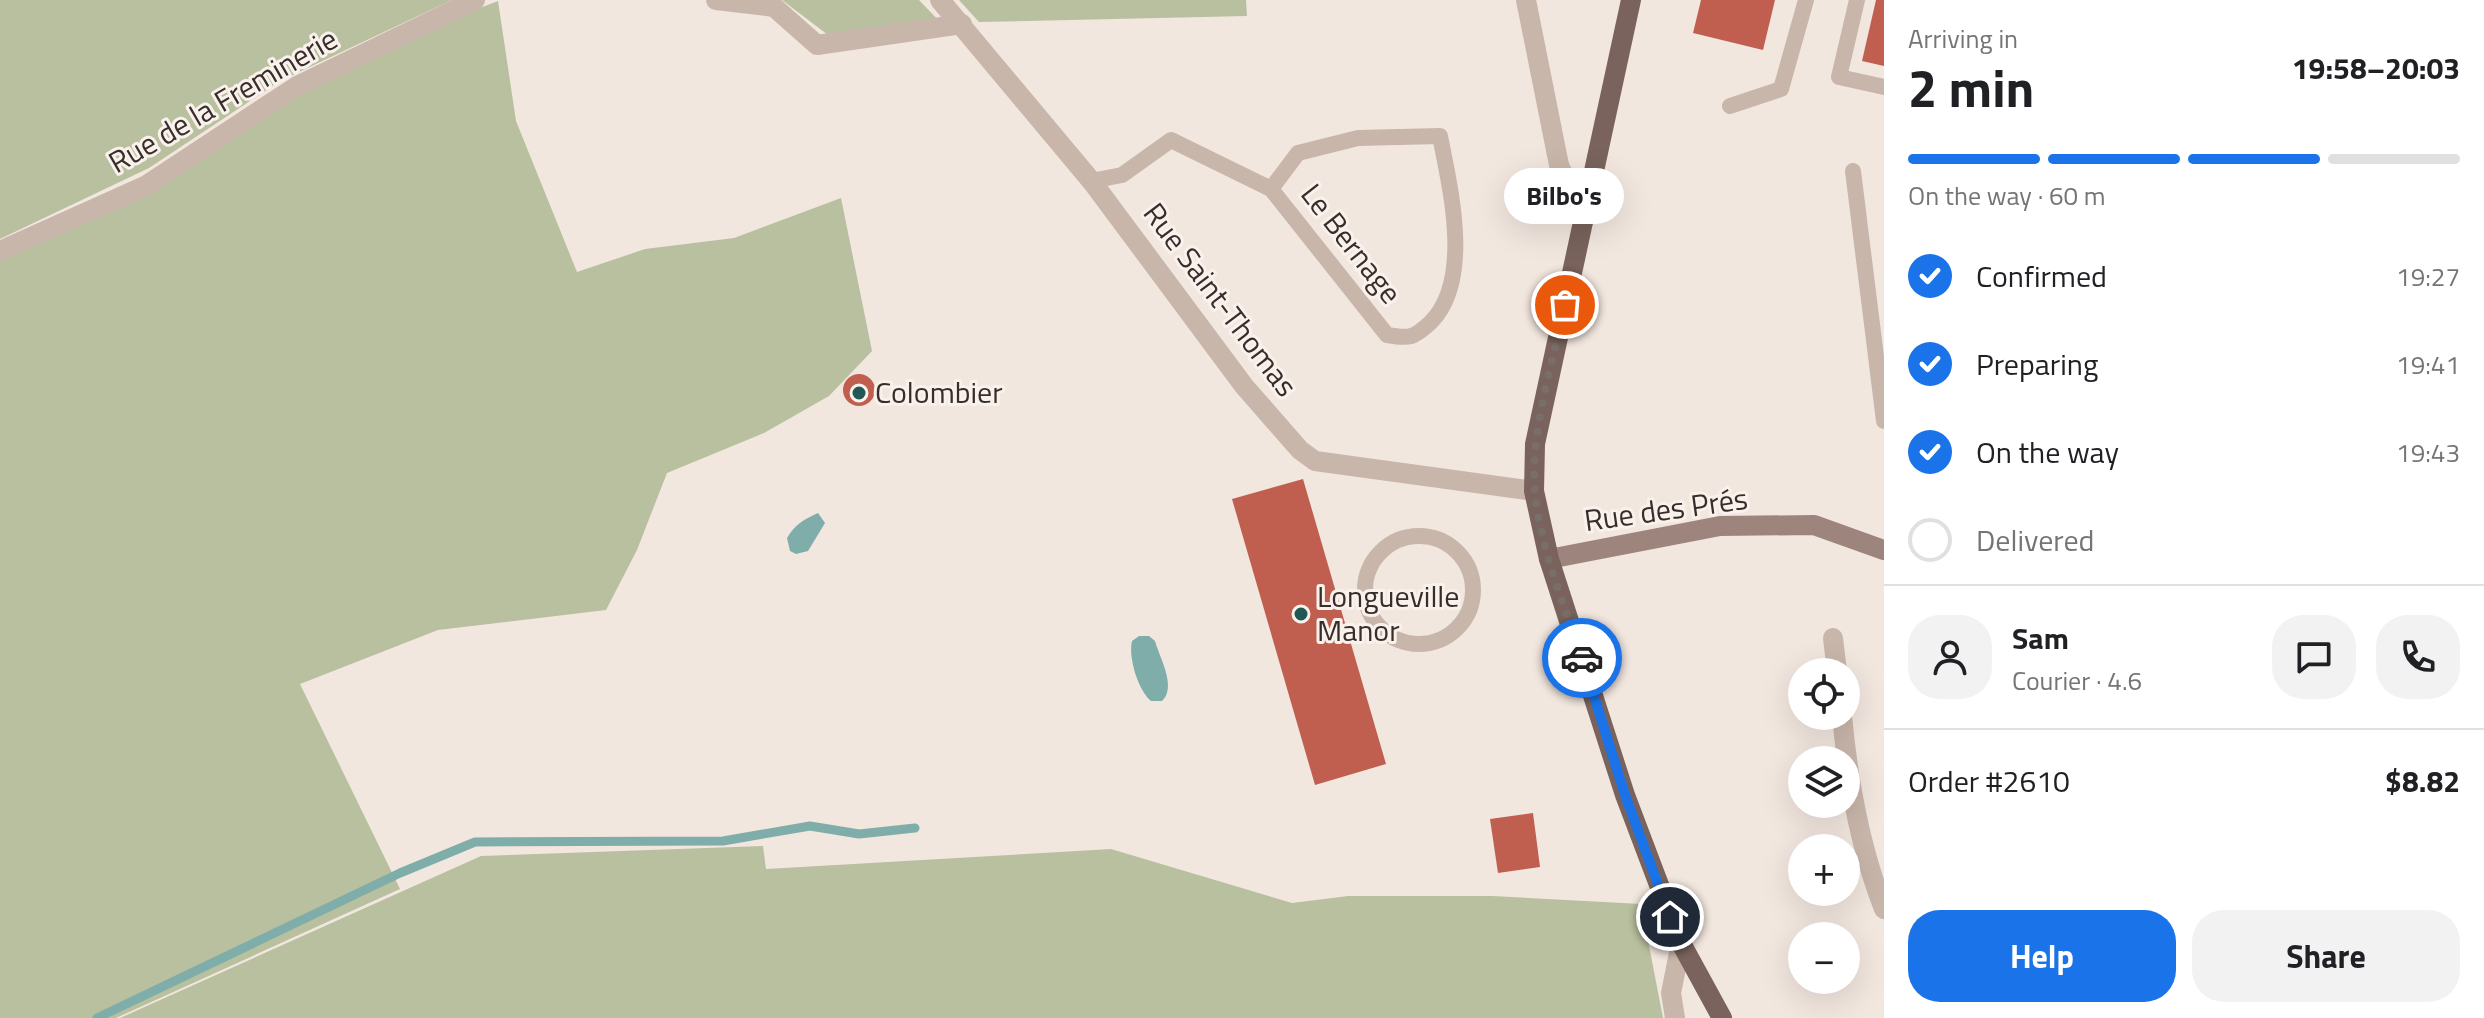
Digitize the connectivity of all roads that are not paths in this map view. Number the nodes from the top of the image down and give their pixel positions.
1 (475, 0) edge
2 (716, 0) edge
3 (940, 0) edge
4 (1526, 0) edge
5 (1631, 0) edge
6 (1806, 0) edge
7 (1857, 0) edge
8 (962, 24) junction
9 (1884, 87) edge
10 (1730, 106) dead end
11 (1853, 171) dead end
12 (1091, 181) junction
13 (1271, 189) junction
14 (1583, 222) junction
15 (0, 251) edge
16 (1884, 421) edge
17 (1534, 491) junction
18 (1884, 550) edge
19 (1549, 559) junction
20 (1393, 638) joint
21 (1833, 638) dead end
22 (1835, 658) edge
23 (1843, 730) edge
24 (1884, 909) edge
25 (1681, 943) junction
26 (1675, 1018) edge
27 (1722, 1018) edge

1 - 15 street, Rue de la Freminerie
2 - 8 street
3 - 8 street, Rue Saint-Thomas
4 - 14 street
5 - 14 main road
6 - 10 lane
7 - 9 lane
8 - 12 street, Rue Saint-Thomas
11 - 16 lane
12 - 13 lane, Le Bernage
12 - 17 street, Rue Saint-Thomas
13 - 13 lane, Le Bernage
14 - 17 main road
17 - 19 main road
18 - 19 main road, Rue des Prés
19 - 25 main road
20 - 20 lane
21 - 22 street
23 - 24 street
25 - 26 street
25 - 27 main road

